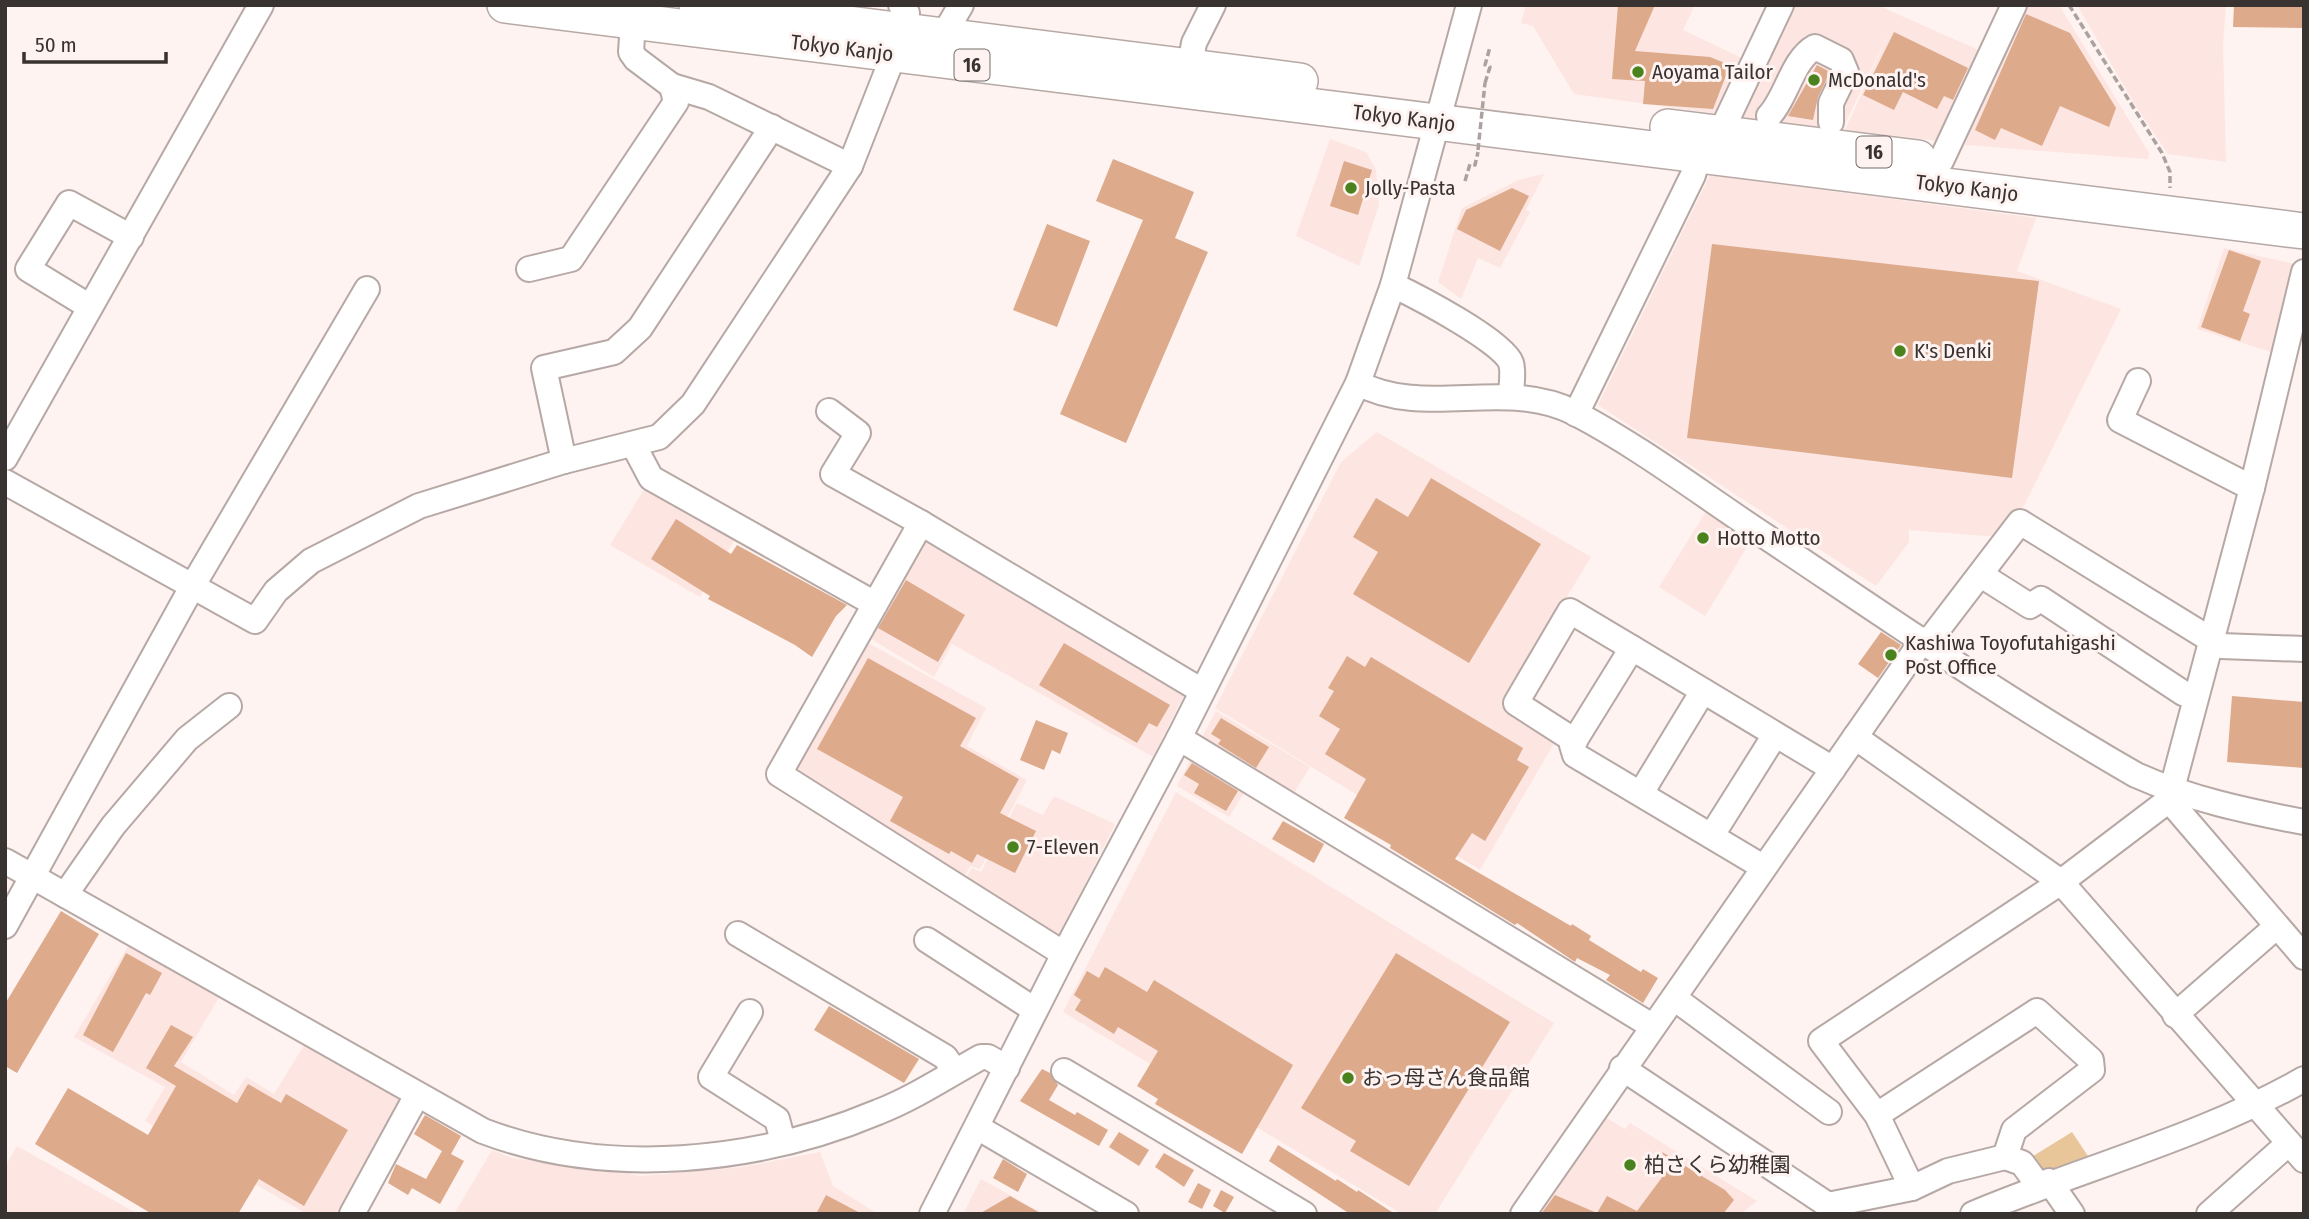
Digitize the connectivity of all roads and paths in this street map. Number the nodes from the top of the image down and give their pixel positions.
1 (261, 5) edge
2 (505, 5) edge
3 (697, 5) edge
4 (961, 5) edge
5 (1213, 5) edge
6 (1469, 5) edge
7 (1781, 5) edge
8 (2014, 5) edge
9 (2069, 5) edge
10 (633, 22) junction
11 (900, 30) edge
12 (943, 36) junction
13 (1490, 47) dead end
14 (1187, 79) junction
15 (672, 86) junction
16 (1441, 112) junction
17 (1769, 116) dead end
18 (1831, 122) dead end
19 (772, 127) junction
20 (1710, 144) junction
21 (1941, 161) junction
22 (850, 166) junction
23 (1465, 181) dead end
24 (2170, 191) junction
25 (2304, 206) edge
26 (2304, 231) edge
27 (131, 237) junction
28 (529, 269) dead end
29 (2304, 272) edge
30 (1392, 285) junction
31 (367, 289) dead end
32 (90, 307) junction
33 (2138, 381) dead end
34 (1358, 383) junction
35 (1511, 396) junction
36 (829, 411) dead end
37 (1576, 414) junction
38 (633, 444) junction
39 (5, 458) edge
40 (564, 461) junction
41 (5, 482) edge
42 (2252, 488) junction
43 (921, 523) junction
44 (1981, 575) junction
45 (192, 587) junction
46 (875, 604) junction
47 (2209, 640) junction
48 (1922, 641) junction
49 (1632, 648) junction
50 (2304, 649) edge
51 (1202, 691) junction
52 (1703, 691) junction
53 (2194, 696) junction
54 (229, 706) dead end
55 (1775, 734) junction
56 (1855, 737) junction
57 (1179, 738) junction
58 (1575, 741) junction
59 (1833, 769) junction
60 (1641, 793) junction
61 (2170, 795) junction
62 (2304, 822) edge
63 (1712, 835) junction
64 (5, 861) edge
65 (1763, 867) junction
66 (33, 876) junction
67 (2061, 881) junction
68 (65, 895) junction
69 (5, 926) edge
70 (2276, 927) junction
71 (738, 934) dead end
72 (927, 940) dead end
73 (1064, 954) junction
74 (2304, 957) edge
75 (1674, 998) junction
76 (1035, 1010) junction
77 (750, 1012) dead end
78 (2175, 1015) junction
79 (1652, 1026) junction
80 (1007, 1068) junction
81 (1622, 1068) junction
82 (955, 1071) junction
83 (1064, 1071) dead end
84 (2304, 1079) edge
85 (417, 1095) junction
86 (2255, 1107) junction
87 (1829, 1112) dead end
88 (1877, 1115) junction
89 (977, 1127) junction
90 (783, 1142) junction
91 (2296, 1152) edge
92 (2005, 1157) junction
93 (2044, 1184) junction
94 (1912, 1188) junction
95 (352, 1214) edge
96 (932, 1214) edge
97 (1126, 1214) edge
98 (1304, 1214) edge
99 (1523, 1214) edge
100 (1973, 1214) edge
101 (2071, 1214) edge
102 (2210, 1214) edge

1 - 27 street
2 - 10 highway, Tokyo Kanjo / 16
3 - 11 highway, Tokyo Kanjo / 16
4 - 12 street
5 - 14 street
6 - 16 street
7 - 20 street
8 - 21 street
9 - 24 path
10 - 11 highway, Tokyo Kanjo / 16
10 - 15 street
11 - 12 highway, Tokyo Kanjo / 16
11 - 14 highway, Tokyo Kanjo / 16
11 - 22 street
12 - 14 highway, Tokyo Kanjo / 16
13 - 23 path, bridge
14 - 16 highway, Tokyo Kanjo / 16
15 - 19 street
15 - 28 street
16 - 20 highway, Tokyo Kanjo / 16
16 - 30 street
17 - 18 street
19 - 22 street
19 - 40 street
20 - 21 highway, Tokyo Kanjo / 16
20 - 26 highway, Tokyo Kanjo / 16
20 - 37 street
21 - 24 highway, Tokyo Kanjo / 16
22 - 38 street
24 - 25 highway, Tokyo Kanjo / 16
27 - 32 street
27 - 32 street
29 - 42 street
30 - 34 street
30 - 35 street
31 - 45 street
32 - 39 street
33 - 42 street
34 - 35 street
34 - 51 street
35 - 37 street
36 - 43 street
37 - 48 street
38 - 40 street
38 - 46 street
40 - 45 street
41 - 45 street
42 - 47 street
43 - 46 street
43 - 51 street
44 - 47 street
44 - 48 street
44 - 53 street
45 - 66 street
46 - 73 street
47 - 50 street
47 - 53 street
48 - 56 street
48 - 61 street
49 - 52 street
49 - 58 street
49 - 58 street
51 - 57 street
52 - 55 street
52 - 60 street
53 - 61 street
54 - 68 street
55 - 59 street
55 - 63 street
56 - 59 street
56 - 67 street
57 - 73 street
57 - 79 street
58 - 60 street
59 - 65 street
60 - 63 street
61 - 62 street
61 - 67 street
61 - 70 street
63 - 65 street
64 - 66 street
65 - 75 street
66 - 68 street
66 - 69 street
67 - 78 street
67 - 88 street
68 - 85 street
70 - 74 street
70 - 78 street
71 - 82 street
72 - 76 street
73 - 76 street
75 - 79 street
75 - 87 street
76 - 80 street
77 - 90 street
78 - 86 street
79 - 81 street
80 - 82 street
80 - 89 street
81 - 94 street
81 - 99 street
82 - 90 street
83 - 98 street
84 - 86 street
85 - 90 street
85 - 95 street
86 - 91 street
86 - 93 street
88 - 92 street
88 - 94 street
89 - 96 street
89 - 97 street
91 - 102 street
92 - 93 street
92 - 94 street
93 - 100 street
93 - 101 street

